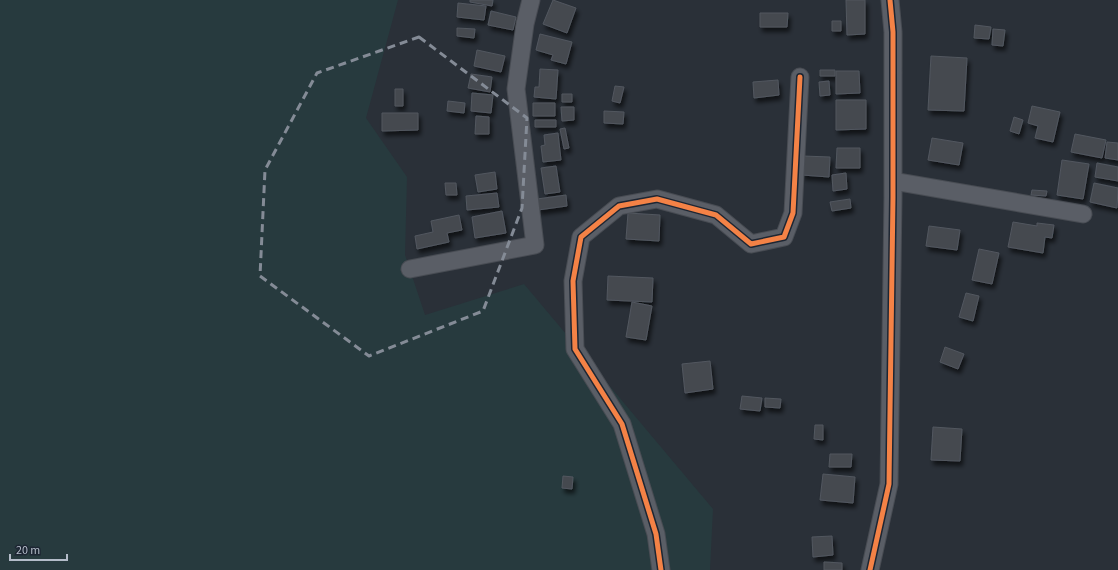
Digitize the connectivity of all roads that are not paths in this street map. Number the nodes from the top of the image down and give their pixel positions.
1 (531, 0) edge
2 (890, 0) edge
3 (800, 77) dead end
4 (893, 181) junction
5 (1083, 214) dead end
6 (410, 269) dead end
7 (661, 570) edge
8 (870, 570) edge

1 - 6 street
2 - 4 street
3 - 7 street
4 - 5 street
4 - 8 street

